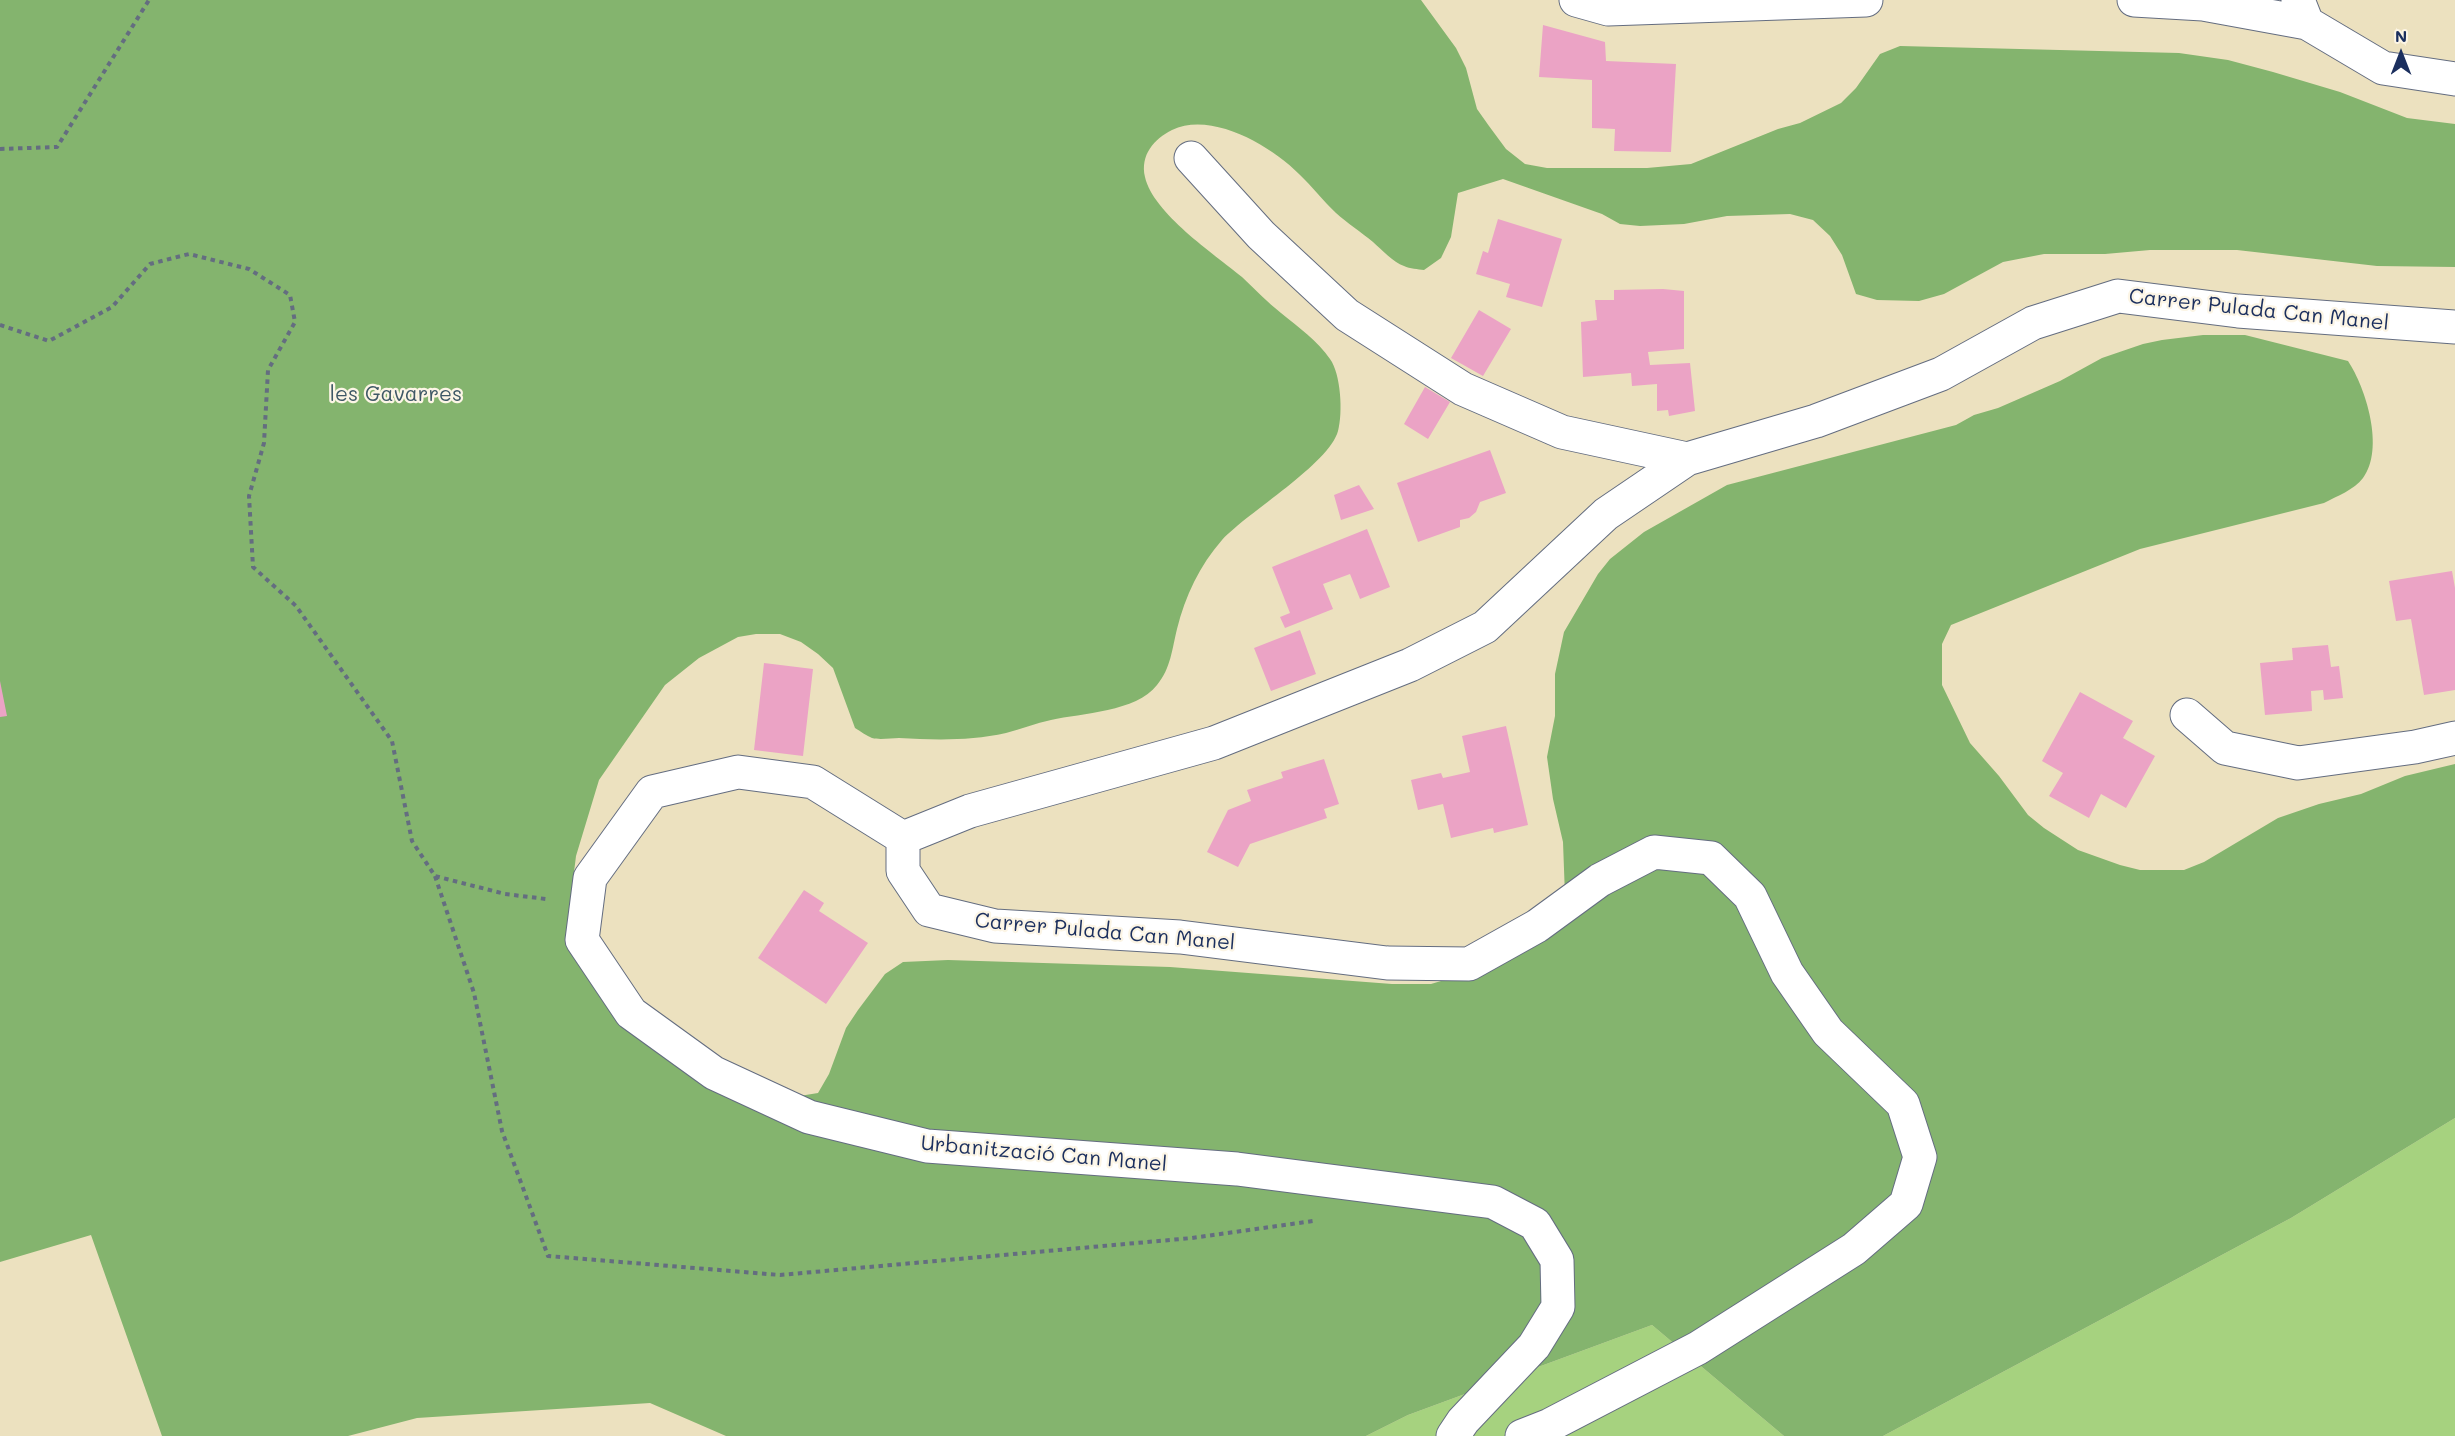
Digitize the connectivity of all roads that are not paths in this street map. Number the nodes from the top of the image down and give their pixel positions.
1 (1576, 0) edge
2 (1866, 0) edge
3 (2134, 0) edge
4 (2303, 12) edge
5 (2455, 79) edge
6 (1191, 158) dead end
7 (2455, 327) edge
8 (1687, 459) junction
9 (2187, 715) dead end
10 (2455, 738) edge
11 (903, 838) junction
12 (1453, 1436) edge
13 (1522, 1436) edge

1 - 2 street
3 - 4 street
4 - 5 street
6 - 8 street
7 - 8 street, Carrer Pulada Can Manel
8 - 11 street, Carrer Pulada Can Manel
9 - 10 street
11 - 12 street, Urbanització Can Manel
11 - 13 street, Carrer Pulada Can Manel

